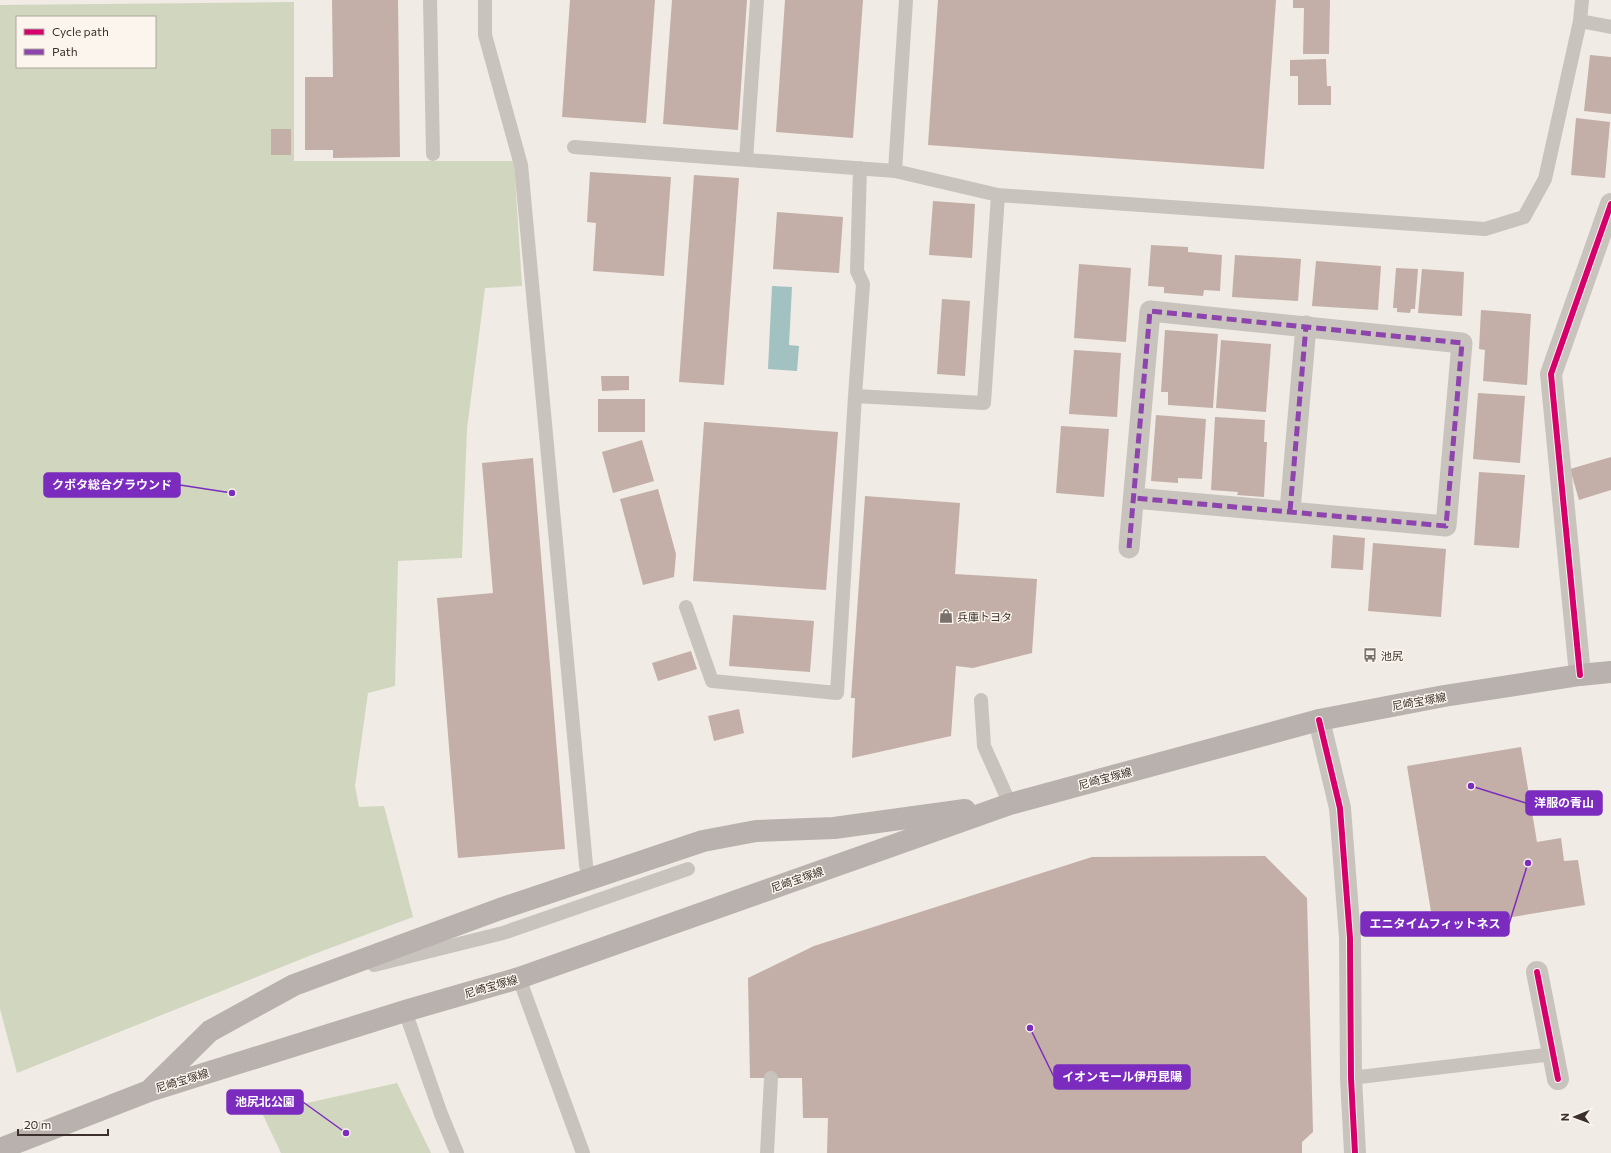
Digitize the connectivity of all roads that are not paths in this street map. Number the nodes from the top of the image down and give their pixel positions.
1 (430, 0) edge
2 (485, 0) edge
3 (757, 0) edge
4 (906, 0) edge
5 (1582, 0) edge
6 (1580, 21) junction
7 (1611, 27) edge
8 (574, 147) dead end
9 (433, 154) dead end
10 (746, 160) junction
11 (860, 168) junction
12 (895, 171) junction
13 (998, 195) junction
14 (1611, 204) edge
15 (1606, 233) edge
16 (1306, 326) junction
17 (855, 396) junction
18 (1134, 498) junction
19 (1290, 511) junction
20 (1129, 548) dead end
21 (686, 606) dead end
22 (1611, 672) edge
23 (1580, 675) junction
24 (981, 700) dead end
25 (1319, 720) junction
26 (1010, 804) junction
27 (688, 870) dead end
28 (590, 879) junction
29 (1537, 972) dead end
30 (519, 978) junction
31 (294, 985) junction
32 (404, 1011) junction
33 (1554, 1054) junction
34 (771, 1078) dead end
35 (1351, 1078) junction
36 (1558, 1079) dead end
37 (149, 1090) junction
38 (0, 1148) edge
39 (457, 1153) edge
40 (583, 1153) edge
41 (767, 1153) edge
42 (1355, 1153) edge

1 - 9 lane
2 - 28 lane
3 - 10 lane
4 - 12 lane
5 - 6 lane
6 - 7 lane
6 - 13 lane
8 - 10 lane
10 - 11 lane
11 - 12 lane
11 - 17 lane
12 - 13 lane
13 - 17 lane
14 - 15 street
15 - 23 street
16 - 18 street
16 - 19 street
16 - 19 street
17 - 21 lane
18 - 19 street
18 - 20 street
22 - 23 main road, 尼崎宝塚線
23 - 25 main road, 尼崎宝塚線
24 - 26 lane
25 - 26 main road, 尼崎宝塚線
25 - 35 street
26 - 28 main road
26 - 30 main road, 尼崎宝塚線
27 - 31 lane
28 - 31 main road
29 - 33 street
30 - 32 main road, 尼崎宝塚線
30 - 40 lane
31 - 37 main road
32 - 37 main road, 尼崎宝塚線
32 - 39 lane
33 - 35 lane
33 - 36 street
34 - 41 lane
35 - 42 street
37 - 38 main road, 尼崎宝塚線

